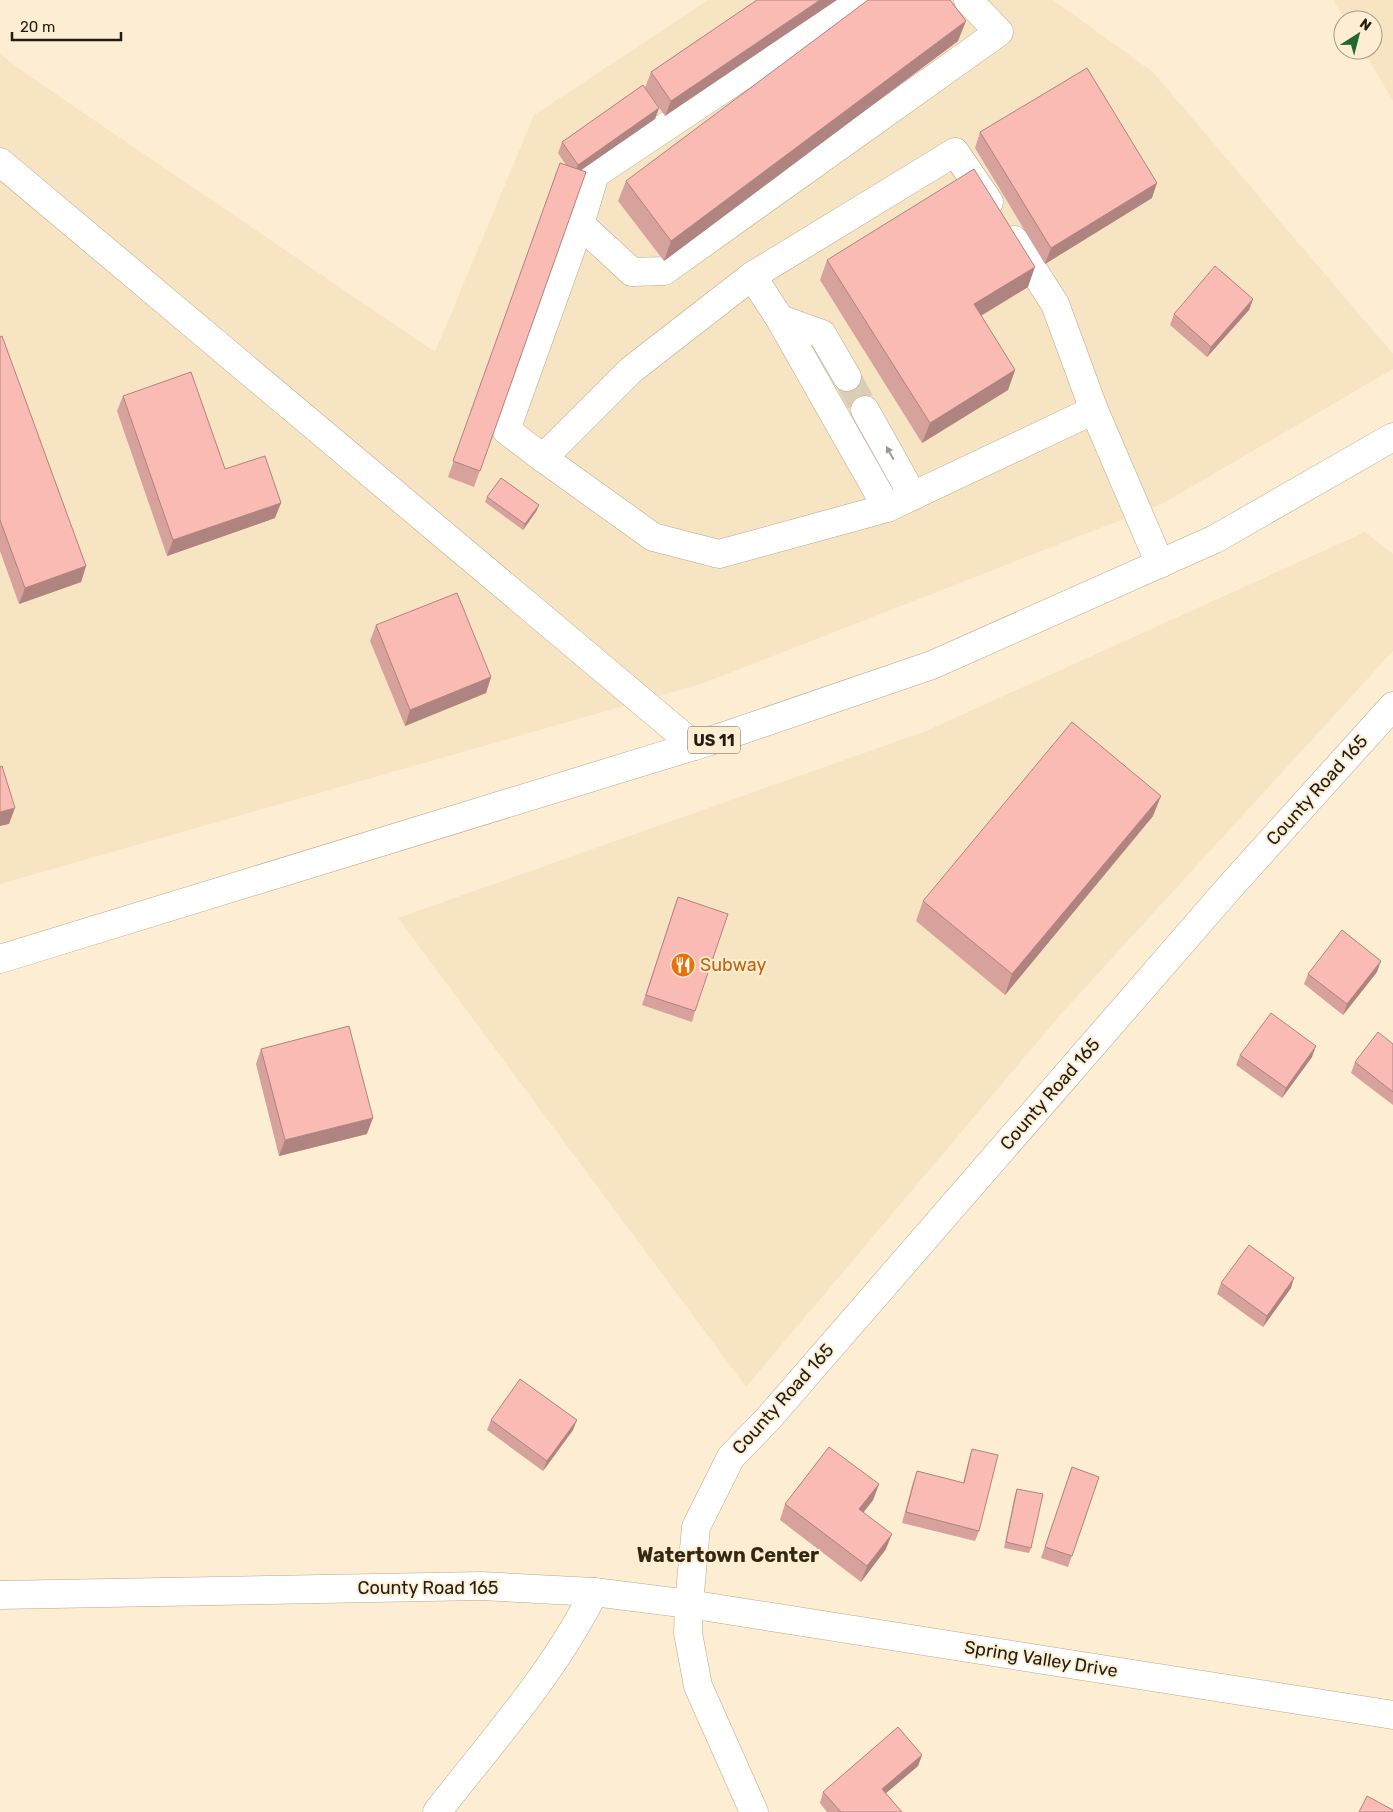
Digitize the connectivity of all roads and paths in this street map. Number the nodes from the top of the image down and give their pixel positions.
1 (856, 0) edge
2 (968, 0) edge
3 (0, 162) edge
4 (580, 224) junction
5 (752, 276) junction
6 (780, 319) junction
7 (848, 377) tunnel mouth
8 (866, 410) tunnel mouth
9 (1094, 410) junction
10 (1393, 437) edge
11 (543, 458) junction
12 (913, 496) junction
13 (887, 508) junction
14 (1160, 564) junction
15 (1393, 706) edge
16 (696, 746) junction
17 (0, 959) edge
18 (594, 1592) junction
19 (0, 1595) edge
20 (689, 1604) junction
21 (1393, 1715) edge
22 (437, 1812) edge
23 (754, 1812) edge

1 - 4 street
2 - 4 street
3 - 16 street
4 - 11 street
5 - 6 street
5 - 9 street
5 - 11 street
6 - 7 street
6 - 13 street
12 -> 8 street
9 - 12 street
9 - 14 street
10 - 14 street, US 11
11 - 13 street
12 - 13 street
14 - 16 street, US 11
15 - 20 street, County Road 165
16 - 17 street, US 11
18 - 19 street, County Road 165
18 - 20 street, County Road 165
18 - 22 street
20 - 21 street, Spring Valley Drive
20 - 23 street

